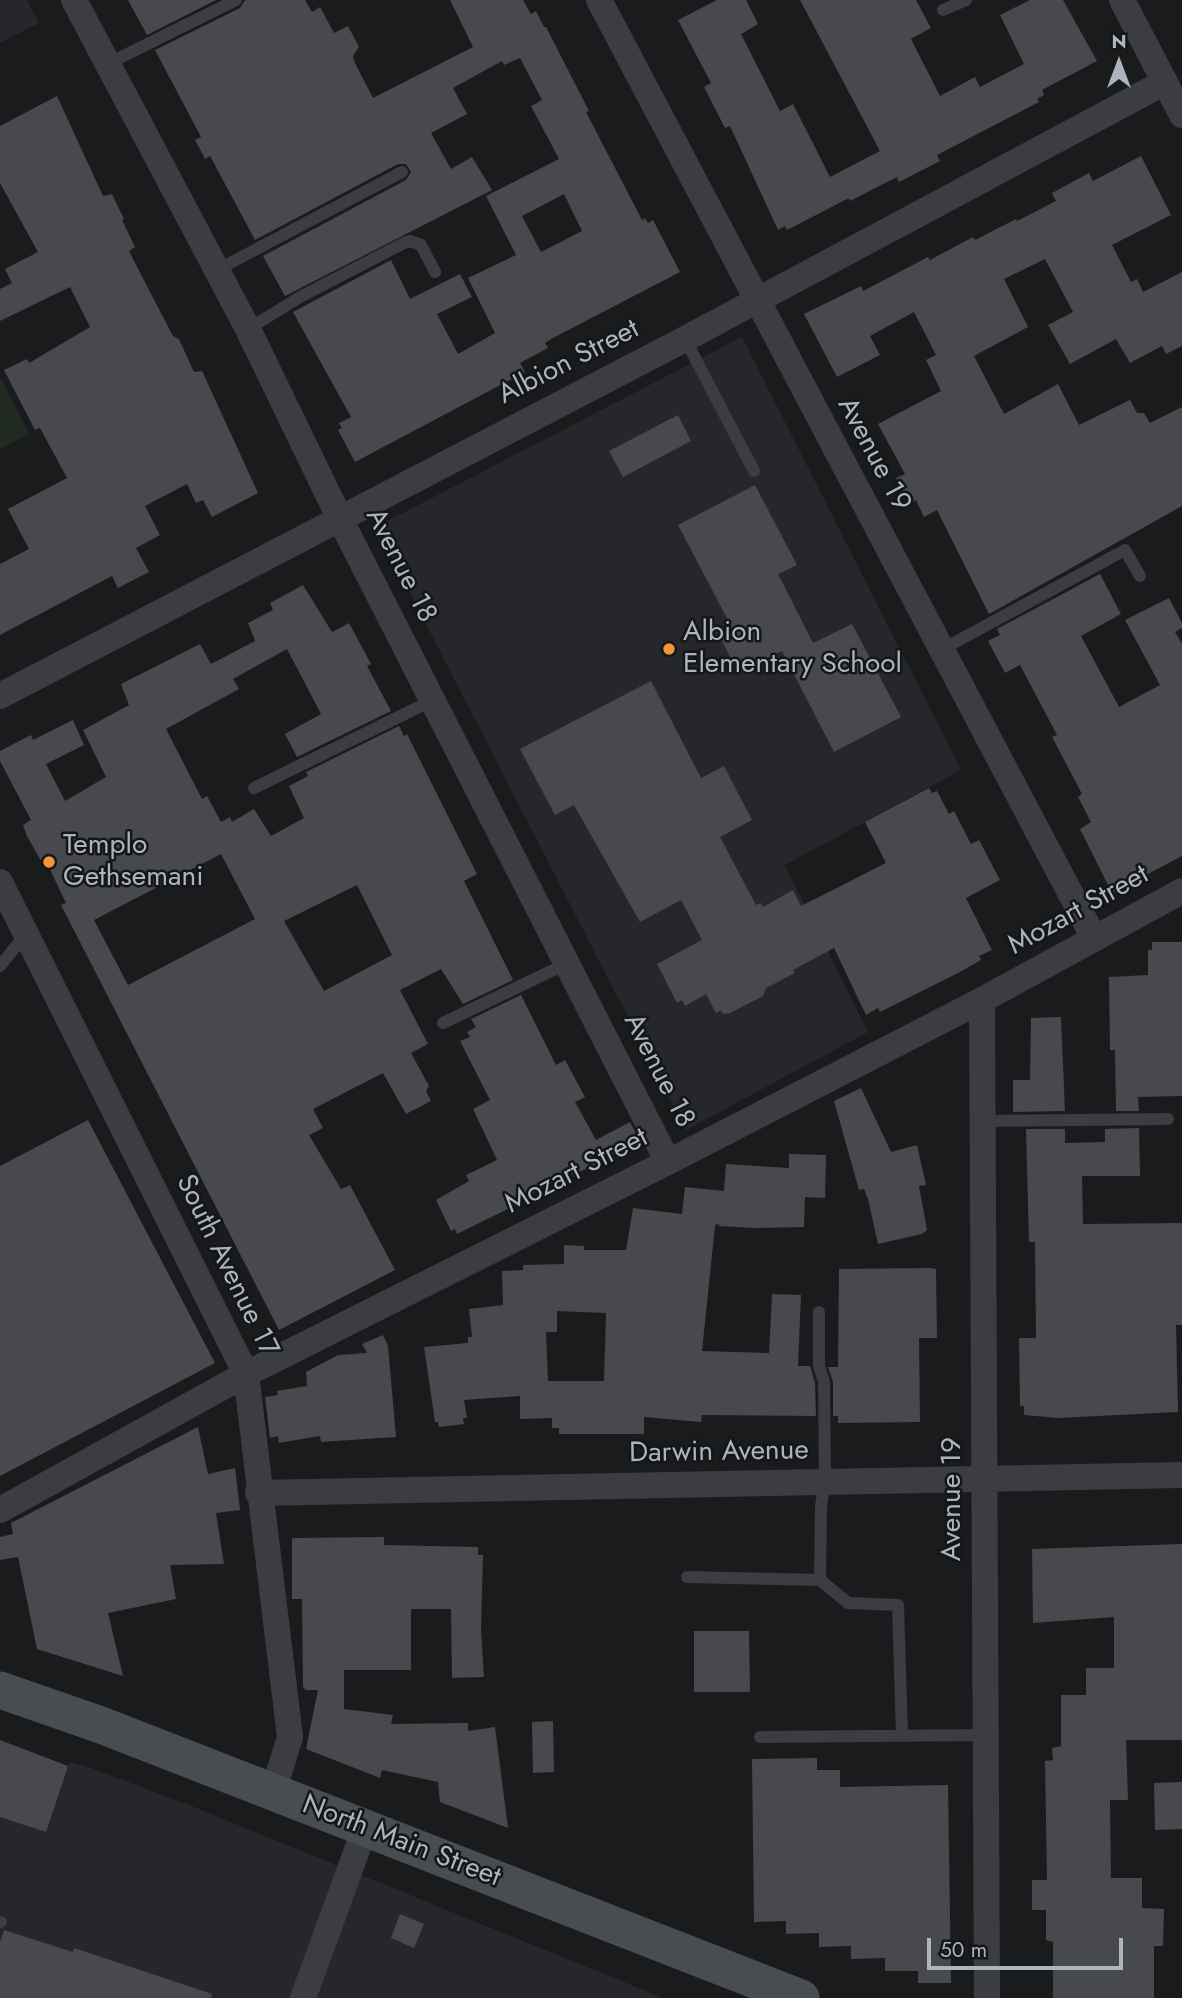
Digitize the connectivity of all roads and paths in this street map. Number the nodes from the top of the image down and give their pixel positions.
1 (74, 0) edge
2 (236, 0) edge
3 (599, 0) edge
4 (966, 0) edge
5 (1122, 0) edge
6 (943, 10) dead end
7 (109, 63) junction
8 (1165, 82) junction
9 (1182, 115) edge
10 (402, 172) dead end
11 (217, 270) junction
12 (435, 272) dead end
13 (756, 300) junction
14 (248, 329) junction
15 (685, 339) junction
16 (754, 471) dead end
17 (339, 517) junction
18 (1140, 576) dead end
19 (941, 650) junction
20 (0, 696) edge
21 (433, 700) junction
22 (254, 788) dead end
23 (0, 882) edge
24 (1182, 891) edge
25 (26, 934) junction
26 (1094, 938) junction
27 (569, 963) junction
28 (0, 966) edge
29 (982, 1000) junction
30 (443, 1023) dead end
31 (1168, 1119) dead end
32 (982, 1121) junction
33 (668, 1162) junction
34 (819, 1312) dead end
35 (246, 1374) junction
36 (1182, 1475) edge
37 (985, 1479) junction
38 (825, 1482) junction
39 (258, 1493) junction
40 (0, 1510) edge
41 (687, 1577) dead end
42 (820, 1580) junction
43 (0, 1690) edge
44 (902, 1735) junction
45 (986, 1735) junction
46 (760, 1737) dead end
47 (273, 1792) junction
48 (365, 1828) junction
49 (303, 1998) edge
50 (801, 1998) edge
51 (987, 1998) edge

1 - 7 street, Avenue 18
2 - 7 lane
3 - 13 street, Avenue 19
4 - 6 lane
5 - 8 street
7 - 11 street, Avenue 18
8 - 9 street
8 - 13 street, Albion Street
10 - 11 lane
11 - 14 street, Avenue 18
12 - 14 lane
13 - 15 street, Albion Street
13 - 19 street, Avenue 19
14 - 17 street, Avenue 18
15 - 16 lane
15 - 17 street, Albion Street
17 - 20 street, Albion Street
17 - 21 street, Avenue 18
18 - 19 lane
19 - 26 street, Avenue 19
21 - 22 lane
21 - 27 street, Avenue 18
23 - 25 street, South Avenue 17
24 - 26 street, Mozart Street
25 - 28 lane
25 - 35 street, South Avenue 17
26 - 29 street, Mozart Street
27 - 30 lane
27 - 33 street, Avenue 18
29 - 32 street, Avenue 19
29 - 33 street, Mozart Street
31 - 32 lane
32 - 37 street, Avenue 19
33 - 35 street, Mozart Street
34 - 38 lane
35 - 39 street, South Avenue 17
35 - 40 street, Mozart Street
36 - 37 street, Darwin Avenue
37 - 38 street, Darwin Avenue
37 - 45 street, Avenue 19
38 - 39 street, Darwin Avenue
38 - 42 lane
39 - 47 street, South Avenue 17
41 - 42 lane
42 - 44 lane
43 - 47 main road, North Main Street
44 - 45 lane
44 - 46 lane
45 - 51 street, Avenue 19
47 - 48 main road, North Main Street
48 - 49 street
48 - 50 main road, North Main Street

